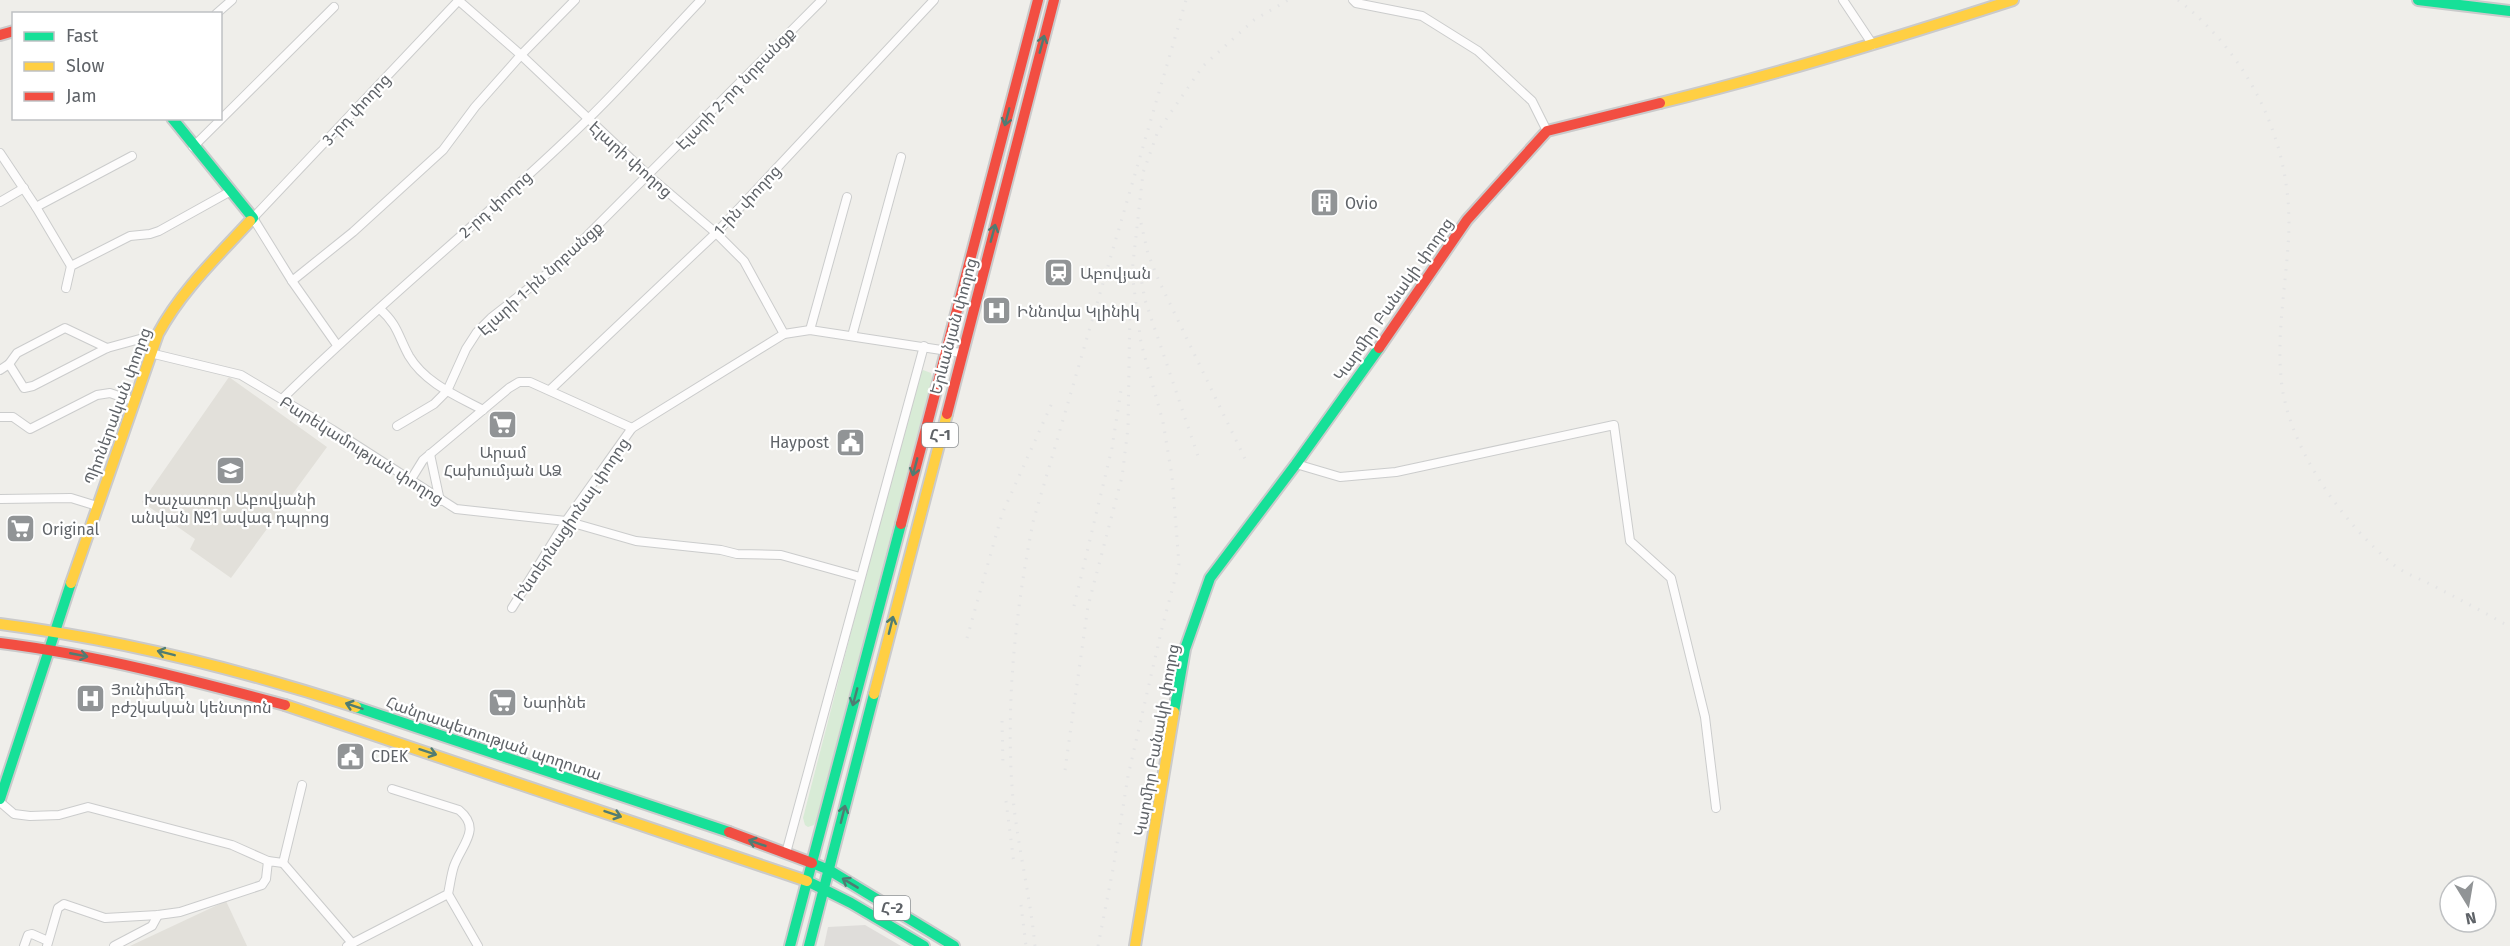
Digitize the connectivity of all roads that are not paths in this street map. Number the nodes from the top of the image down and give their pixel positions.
1 (232, 0) edge
2 (459, 0) edge
3 (575, 0) edge
4 (701, 0) edge
5 (822, 0) edge
6 (934, 0) edge
7 (1038, 0) edge
8 (1054, 0) edge
9 (1353, 0) edge
10 (1843, 0) edge
11 (2013, 0) edge
12 (2418, 0) edge
13 (334, 7) dead end
14 (2510, 11) edge
15 (218, 12) edge
16 (1873, 45) junction
17 (521, 55) junction
18 (222, 118) edge
19 (588, 119) junction
20 (173, 120) edge
21 (220, 120) edge
22 (1547, 131) junction
23 (193, 147) junction
24 (0, 153) edge
25 (132, 156) dead end
26 (901, 157) dead end
27 (649, 176) junction
28 (24, 188) junction
29 (231, 191) junction
30 (848, 197) dead end
31 (0, 202) edge
32 (36, 207) junction
33 (253, 218) junction
34 (716, 233) junction
35 (71, 266) junction
36 (292, 281) junction
37 (66, 288) dead end
38 (380, 309) junction
39 (810, 330) junction
40 (158, 334) junction
41 (784, 334) junction
42 (852, 336) junction
43 (337, 345) junction
44 (924, 346) junction
45 (108, 348) junction
46 (946, 350) junction
47 (150, 353) junction
48 (961, 353) junction
49 (9, 364) junction
50 (0, 370) edge
51 (550, 390) junction
52 (447, 391) junction
53 (282, 399) junction
54 (133, 401) junction
55 (483, 410) junction
56 (0, 417) edge
57 (397, 426) dead end
58 (632, 428) junction
59 (430, 454) junction
60 (1296, 464) junction
61 (410, 481) junction
62 (0, 499) edge
63 (440, 501) junction
64 (97, 506) junction
65 (566, 521) junction
66 (860, 577) junction
67 (512, 608) dead end
68 (0, 624) edge
69 (54, 629) junction
70 (0, 643) edge
71 (48, 649) junction
72 (302, 785) dead end
73 (392, 789) dead end
74 (0, 801) edge
75 (1716, 808) dead end
76 (786, 853) junction
77 (268, 861) junction
78 (283, 863) junction
79 (812, 863) junction
80 (829, 870) junction
81 (807, 881) junction
82 (823, 889) junction
83 (448, 894) junction
84 (158, 915) junction
85 (47, 944) edge
86 (350, 945) edge
87 (24, 946) edge
88 (114, 946) edge
89 (478, 946) edge
90 (790, 946) edge
91 (809, 946) edge
92 (924, 946) edge
93 (954, 946) edge
94 (1135, 946) edge

1 - 15 street
2 - 17 street, Էլարի փողոց
2 - 33 street, 3-րդ փողոց
3 - 17 street
4 - 19 street, 2-րդ փողոց
5 - 27 street, Էլարի 2-րդ նրբանցք
6 - 34 street, 1-ին փողոց
7 -> 46 main road, Երևանյան փողոց / Հ-1
48 -> 8 main road, Երևանյան փողոց / Հ-1
9 - 22 street
10 - 16 street
11 - 16 main road
12 - 14 main road
13 - 18 street
16 - 22 main road
17 - 19 street, Էլարի փողոց
17 - 36 street
19 - 27 street, Էլարի փողոց
19 - 38 street, 2-րդ փողոց
20 - 23 main road
21 - 23 street
22 - 60 main road, Կարմիր Բանակի փողոց
23 - 29 main road
24 - 28 street
25 - 32 street
26 - 42 street
27 - 34 street, Էլարի փողոց
27 - 52 street, Էլարի 1-ին նրբանցք
28 - 31 street
28 - 32 street
29 - 33 main road
29 - 35 street
30 - 39 street
32 - 35 street
33 - 36 street
33 - 40 main road, Պիոներական փողոց
34 - 41 street, Էլարի փողոց
34 - 51 street, 1-ին փողոց
35 - 37 street
36 - 43 street
38 - 43 street, 2-րդ փողոց
38 - 52 street
39 - 41 street, Ինտերնացիոնալ փողոց
39 - 42 street, Ինտերնացիոնալ փողոց
40 - 45 street
40 - 47 main road, Պիոներական փողոց
41 - 58 street, Ինտերնացիոնալ փողոց
42 - 44 street, Ինտերնացիոնալ փողոց
43 - 53 street, 2-րդ փողոց
44 - 46 street, Ինտերնացիոնալ փողոց
44 - 66 street
45 - 49 street
45 - 49 street
46 - 48 street, Ինտերնացիոնալ փողոց
46 -> 79 main road, Երևանյան փողոց / Հ-1
47 - 53 street, Բարեկամության փողոց
47 - 54 main road, Պիոներական փողոց
80 -> 48 main road, Երևանյան փողոց / Հ-1
49 - 50 street
51 - 55 street
51 - 58 street
52 - 55 street
52 - 57 street
53 - 61 street, Բարեկամության փողոց
54 - 56 street
54 - 64 main road, Պիոներական փողոց
55 - 59 street
58 - 65 street, Ինտերնացիոնալ փողոց
59 - 61 street
59 - 63 street
60 - 75 street
60 - 94 main road, Կարմիր Բանակի փողոց
61 - 63 street, Բարեկամության փողոց
62 - 64 street
63 - 65 street, Բարեկամության փողոց
64 - 69 main road, Պիոներական փողոց
65 - 66 street, Բարեկամության փողոց
65 - 67 street, Ինտերնացիոնալ փողոց
66 - 76 street
68 - 69 main road, Հանրապետության պողոտա
69 - 71 main road, Պիոներական փողոց
76 -> 69 main road, Հանրապետության պողոտա
70 - 71 main road, Հանրապետության պողոտա
71 - 74 main road, Պիոներական փողոց
71 -> 81 main road, Հանրապետության պողոտա
72 - 78 street
73 - 83 street
74 - 77 street
76 - 79 main road, Հանրապետության պողոտա
77 - 78 street
77 - 84 street
78 - 86 street
79 - 80 main road, Հանրապետության պողոտա / Հ-2
79 - 81 main road, Հ-1
80 - 82 main road, Հ-1
93 -> 80 main road, Հանրապետության պողոտա / Հ-2
81 - 82 main road, Հանրապետության պողոտա / Հ-2
81 - 90 main road, Հ-1
82 - 91 main road, Հ-1
82 - 92 main road, Հանրապետության պողոտա / Հ-2
83 - 86 street
83 - 89 street
84 - 85 street
84 - 88 street
85 - 87 street

